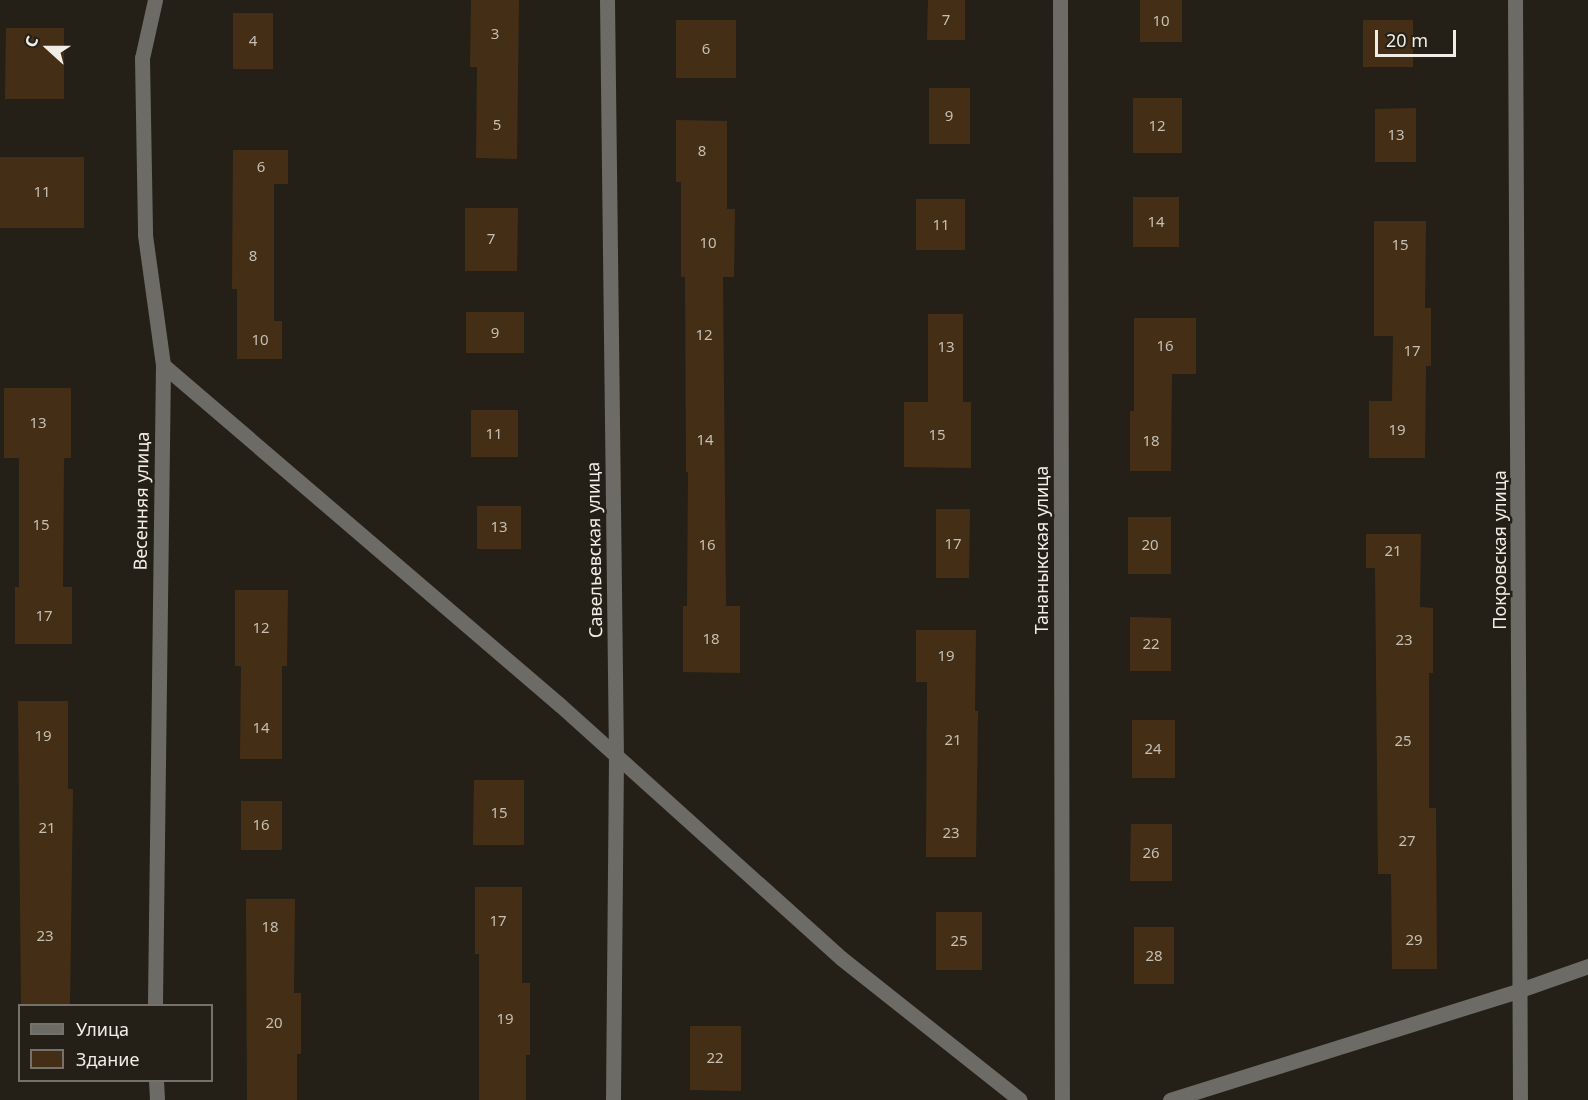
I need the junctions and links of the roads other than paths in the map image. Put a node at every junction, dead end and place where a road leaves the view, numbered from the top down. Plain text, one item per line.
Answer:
1 (155, 0) edge
2 (607, 0) edge
3 (1060, 0) edge
4 (1515, 0) edge
5 (163, 365) junction
6 (616, 756) junction
7 (1588, 966) edge
8 (1520, 990) junction
9 (155, 1004) edge
10 (156, 1082) edge
11 (157, 1100) edge
12 (613, 1100) edge
13 (1020, 1100) edge
14 (1062, 1100) edge
15 (1170, 1100) edge
16 (1520, 1100) edge

1 - 5 street, Весенняя улица
2 - 6 street, Савельевская улица
3 - 14 street, Тананыкская улица
4 - 8 street, Покровская улица
5 - 6 street
5 - 9 street, Весенняя улица
6 - 12 street, Савельевская улица
6 - 13 street
7 - 8 street
8 - 15 street
8 - 16 street, Покровская улица
10 - 11 street

